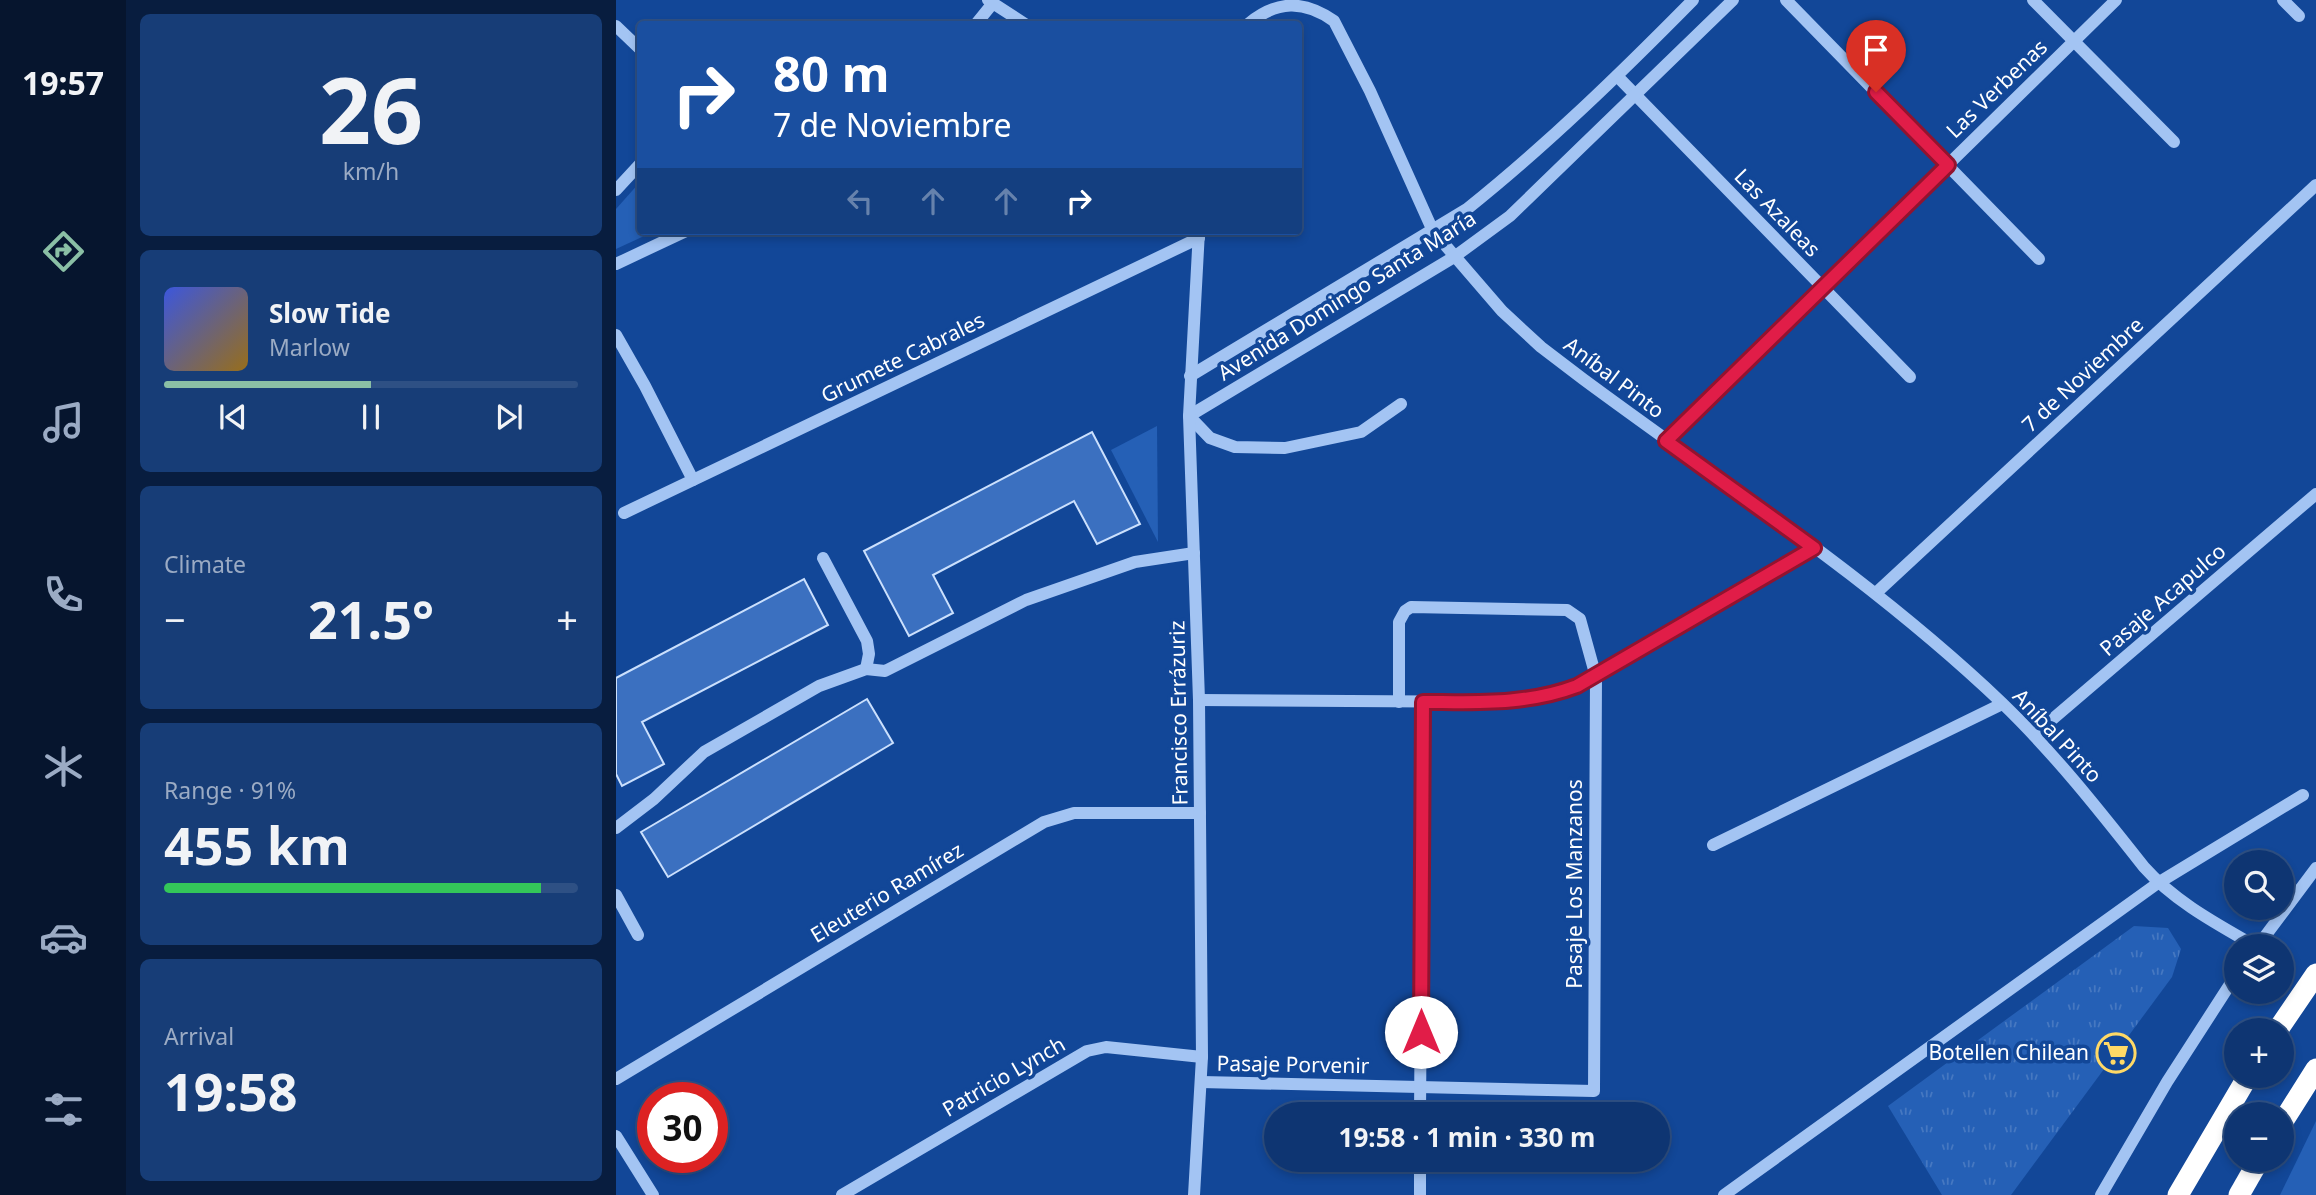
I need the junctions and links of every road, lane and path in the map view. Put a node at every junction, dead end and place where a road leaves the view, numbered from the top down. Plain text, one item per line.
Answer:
1 (1693, 0) edge
2 (1733, 0) edge
3 (1786, 0) edge
4 (2033, 0) edge
5 (2116, 0) edge
6 (2283, 0) edge
7 (990, 2) edge
8 (2299, 16) dead end
9 (978, 21) edge
10 (1020, 21) edge
11 (1252, 21) edge
12 (616, 26) edge
13 (2074, 41) junction
14 (637, 46) edge
15 (1617, 76) junction
16 (1635, 95) junction
17 (2174, 142) dead end
18 (1948, 165) junction
19 (637, 167) edge
20 (2316, 186) edge
21 (616, 190) edge
22 (1433, 231) junction
23 (678, 235) edge
24 (1199, 235) edge
25 (1454, 257) junction
26 (2039, 259) dead end
27 (616, 264) edge
28 (1822, 287) junction
29 (616, 335) edge
30 (1191, 376) junction
31 (1910, 377) dead end
32 (1401, 404) dead end
33 (1189, 416) junction
34 (1666, 441) junction
35 (694, 480) junction
36 (2316, 494) edge
37 (624, 513) dead end
38 (1814, 548) junction
39 (1194, 552) junction
40 (822, 558) dead end
41 (1876, 593) junction
42 (866, 669) junction
43 (1595, 677) junction
44 (1199, 700) junction
45 (1399, 702) junction
46 (1423, 702) junction
47 (2003, 704) junction
48 (2034, 736) junction
49 (2303, 795) dead end
50 (1200, 813) junction
51 (616, 828) edge
52 (1713, 845) dead end
53 (2316, 868) edge
54 (2158, 883) junction
55 (616, 895) edge
56 (2235, 934) edge
57 (2267, 934) edge
58 (638, 935) dead end
59 (2316, 974) edge
60 (2224, 994) edge
61 (2286, 1018) edge
62 (1202, 1057) junction
63 (2316, 1069) edge
64 (616, 1079) edge
65 (1201, 1082) junction
66 (1420, 1087) junction
67 (2241, 1088) edge
68 (1594, 1091) joint
69 (1420, 1102) edge
70 (2294, 1104) edge
71 (616, 1136) edge
72 (1420, 1172) edge
73 (2252, 1172) edge
74 (653, 1195) edge
75 (842, 1195) edge
76 (1194, 1195) edge
77 (1420, 1195) edge
78 (1724, 1195) edge
79 (2101, 1195) edge
80 (2178, 1195) edge
81 (2239, 1195) edge

1 - 15 street, Avenida Domingo Santa María
2 - 16 street, Avenida Domingo Santa María
3 - 18 street
4 - 13 street
5 - 13 street, Las Verbenas
6 - 8 street
7 - 9 street
7 - 10 street
11 - 22 street, Aníbal Pinto
12 - 14 street
13 - 17 street
13 - 18 street, Las Verbenas
15 - 16 street, Las Azaleas
15 - 22 street, Avenida Domingo Santa María
16 - 25 street, Avenida Domingo Santa María
16 - 28 street, Las Azaleas
18 - 26 street
18 - 28 street, Las Verbenas
19 - 21 street
20 - 41 street, 7 de Noviembre
22 - 25 street, Aníbal Pinto
22 - 30 street, Avenida Domingo Santa María
23 - 27 street
24 - 30 street, Francisco Errázuriz
24 - 35 street, Grumete Cabrales
25 - 33 street, Avenida Domingo Santa María
25 - 34 street, Aníbal Pinto
28 - 31 street, Las Azaleas
28 - 34 street, Las Verbenas
29 - 35 street
30 - 33 street, Francisco Errázuriz
32 - 33 street
33 - 39 street, Francisco Errázuriz
34 - 38 street, Aníbal Pinto
35 - 37 street, Grumete Cabrales
36 - 48 street, Pasaje Acapulco
38 - 41 street, Aníbal Pinto
38 - 43 street
39 - 42 street
39 - 44 street, Francisco Errázuriz
40 - 42 street
41 - 47 street, Aníbal Pinto
42 - 51 street
43 - 45 street
43 - 46 street
43 - 68 street, Pasaje Los Manzanos
44 - 45 street
44 - 50 street, Francisco Errázuriz
45 - 46 street
46 - 66 street
47 - 48 street, Aníbal Pinto
47 - 52 street
48 - 54 street, Aníbal Pinto
49 - 54 street
50 - 62 street, Francisco Errázuriz
50 - 64 street, Eleuterio Ramírez
53 - 57 street
54 - 56 street, Aníbal Pinto
54 - 78 street
55 - 58 street
59 - 61 highway
60 - 79 street
62 - 65 street, Francisco Errázuriz
62 - 75 street, Patricio Lynch
63 - 70 highway
65 - 66 street, Pasaje Porvenir
65 - 76 street, Francisco Errázuriz
66 - 68 street, Pasaje Porvenir
66 - 69 street
67 - 80 highway
71 - 74 street
72 - 77 street
73 - 81 highway

